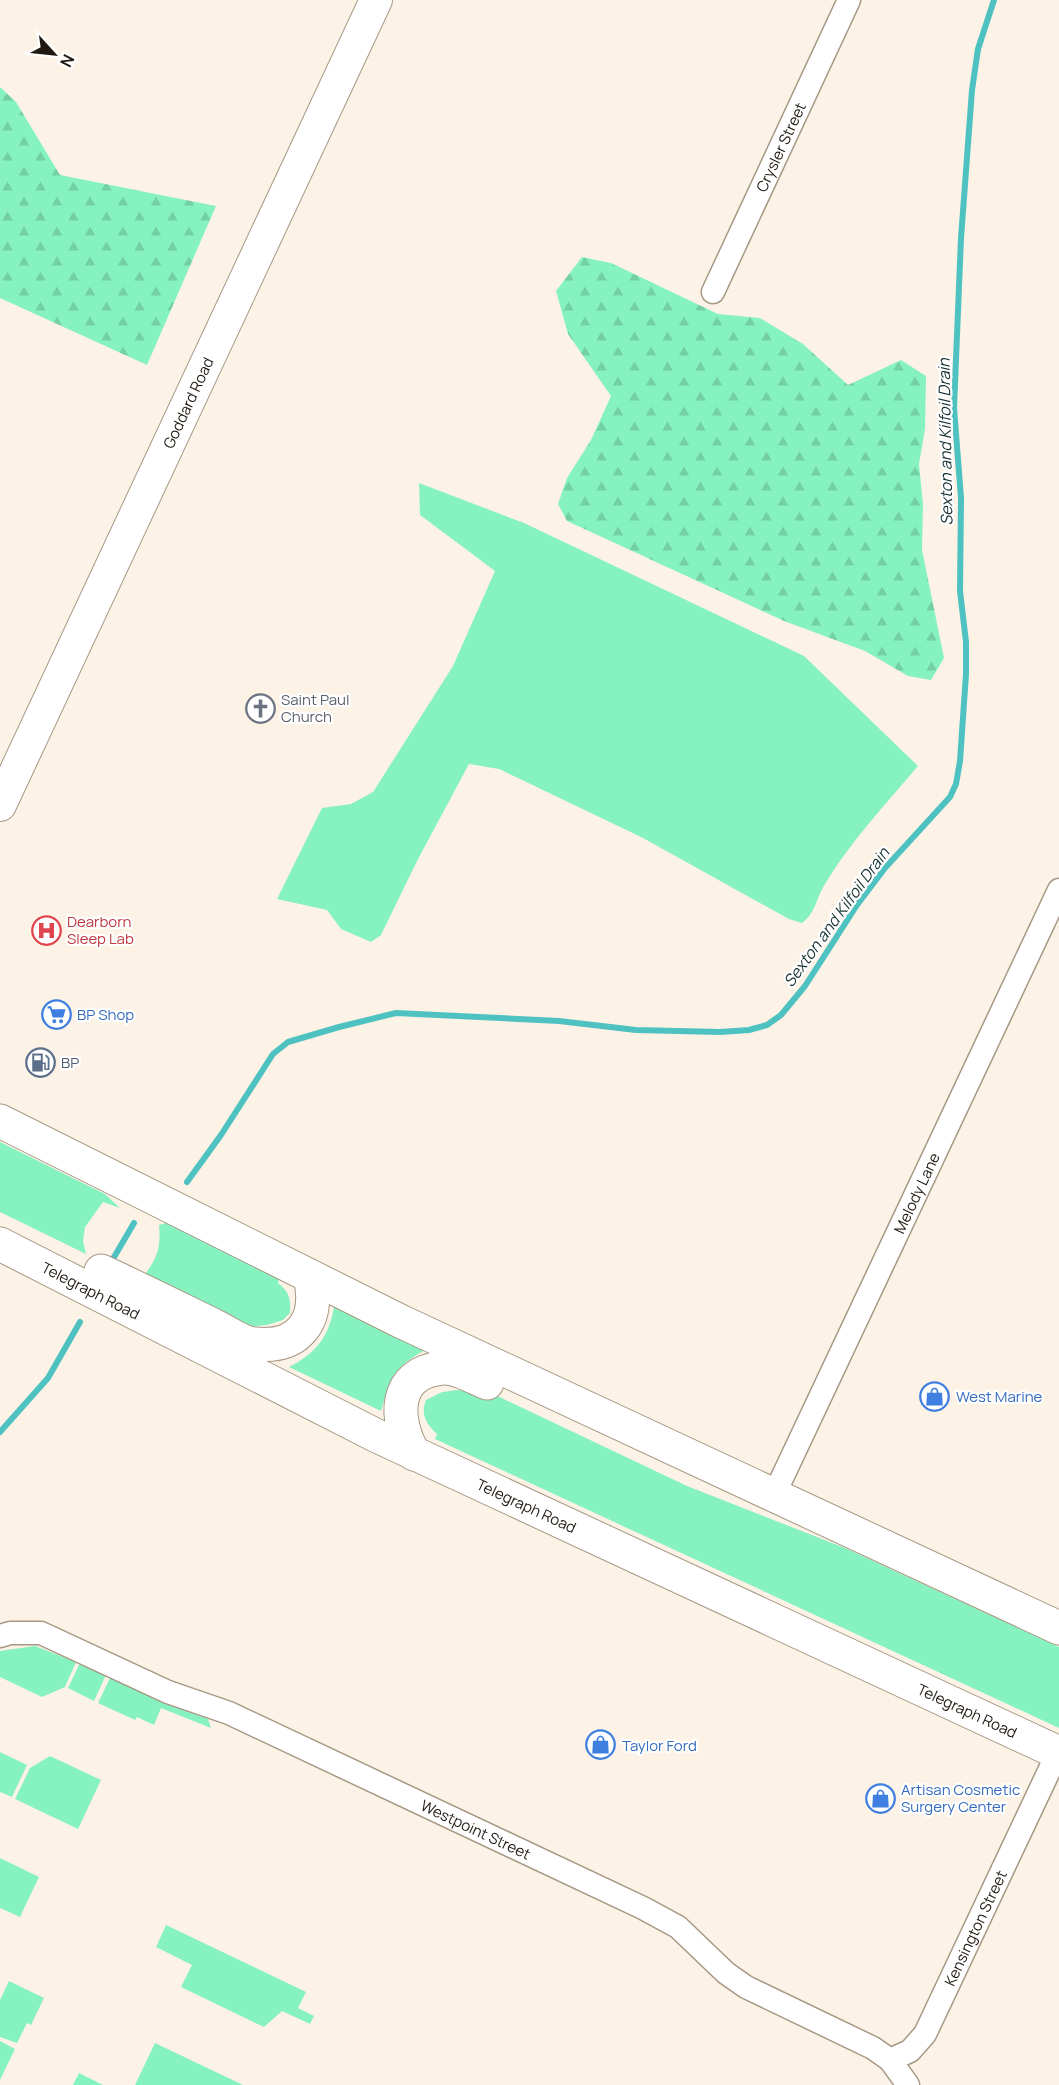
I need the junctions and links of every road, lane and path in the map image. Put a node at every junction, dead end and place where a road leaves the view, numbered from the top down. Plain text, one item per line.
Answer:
1 (376, 0) edge
2 (849, 0) edge
3 (712, 292) dead end
4 (0, 805) edge
5 (1059, 890) edge
6 (0, 1121) edge
7 (0, 1221) edge
8 (0, 1244) edge
9 (310, 1276) junction
10 (414, 1454) junction
11 (774, 1495) junction
12 (824, 1518) junction
13 (1059, 1628) edge
14 (0, 1635) edge
15 (1058, 1753) edge
16 (890, 2060) junction
17 (908, 2085) edge

1 - 4 main road, Goddard Road
2 - 3 street, Crysler Street
5 - 11 street, Melody Lane
6 - 9 main road
7 - 9 main road
8 - 10 main road, Telegraph Road
9 - 11 main road
10 - 12 main road
10 - 15 main road, Telegraph Road
11 - 12 main road
12 - 13 main road
14 - 16 street, Westpoint Street
15 - 16 street, Kensington Street
16 - 17 street

